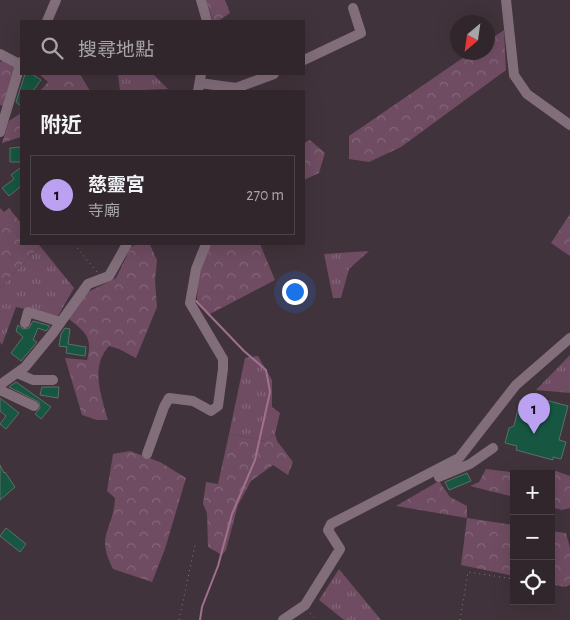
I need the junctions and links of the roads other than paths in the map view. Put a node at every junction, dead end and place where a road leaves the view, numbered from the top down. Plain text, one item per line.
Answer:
1 (56, 0) edge
2 (201, 0) edge
3 (506, 0) edge
4 (353, 8) dead end
5 (48, 20) edge
6 (207, 20) edge
7 (0, 54) edge
8 (305, 60) edge
9 (20, 63) edge
10 (272, 75) edge
11 (200, 83) edge
12 (235, 90) edge
13 (570, 125) edge
14 (0, 132) edge
15 (126, 245) edge
16 (206, 245) edge
17 (60, 322) junction
18 (25, 323) dead end
19 (570, 338) edge
20 (17, 373) junction
21 (53, 380) dead end
22 (0, 384) edge
23 (0, 390) edge
24 (34, 406) dead end
25 (493, 448) dead end
26 (147, 454) dead end
27 (439, 477) dead end
28 (283, 620) edge

1 - 5 street
2 - 6 street
3 - 13 street
4 - 8 street
7 - 9 street
9 - 14 street
10 - 12 street
11 - 12 street
15 - 17 street
16 - 26 street
17 - 18 street
17 - 20 street
19 - 28 street
20 - 21 street
20 - 22 street
23 - 24 street
25 - 27 street

